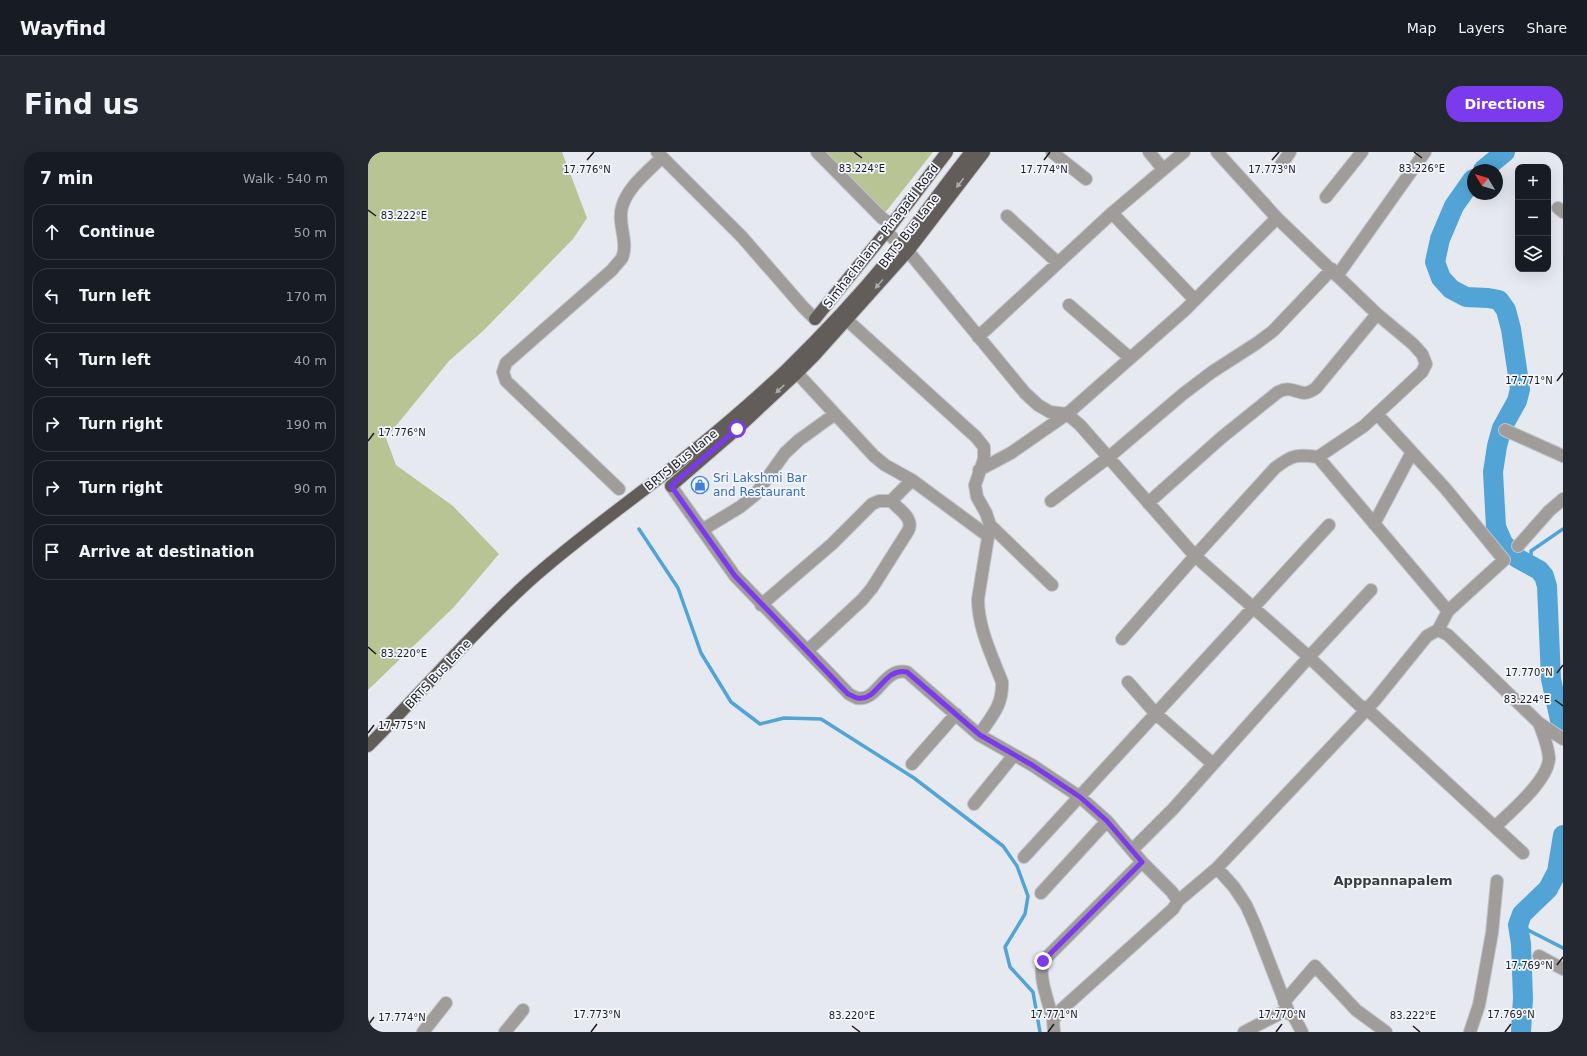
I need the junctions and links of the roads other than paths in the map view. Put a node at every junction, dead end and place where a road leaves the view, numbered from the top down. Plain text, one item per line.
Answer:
1 (817, 152) edge
2 (947, 152) edge
3 (971, 152) edge
4 (984, 152) edge
5 (1052, 152) edge
6 (1149, 152) edge
7 (1184, 152) edge
8 (1217, 152) edge
9 (1290, 152) edge
10 (1362, 152) edge
11 (1425, 152) edge
12 (660, 155) edge
13 (1281, 165) dead end
14 (1163, 169) junction
15 (1086, 179) dead end
16 (1326, 197) dead end
17 (1112, 213) junction
18 (1007, 216) dead end
19 (1277, 218) junction
20 (888, 228) junction
21 (904, 247) junction
22 (1058, 263) junction
23 (1334, 272) junction
24 (1195, 300) junction
25 (1069, 305) dead end
26 (1377, 314) junction
27 (815, 319) joint
28 (847, 320) junction
29 (978, 337) junction
30 (1130, 358) junction
31 (797, 373) junction
32 (835, 414) junction
33 (1066, 414) junction
34 (1377, 414) junction
35 (1505, 430) dead end
36 (1412, 452) junction
37 (1563, 456) edge
38 (1109, 457) junction
39 (1318, 457) junction
40 (979, 470) junction
41 (912, 480) junction
42 (671, 486) joint
43 (619, 489) dead end
44 (1563, 499) edge
45 (891, 501) junction
46 (1051, 501) dead end
47 (1148, 503) junction
48 (1374, 524) junction
49 (1329, 525) dead end
50 (702, 530) junction
51 (989, 530) junction
52 (1518, 546) dead end
53 (1195, 556) junction
54 (1052, 585) dead end
55 (1371, 590) dead end
56 (761, 605) junction
57 (1253, 607) junction
58 (1448, 611) junction
59 (1438, 630) junction
60 (1122, 639) dead end
61 (808, 650) junction
62 (1309, 657) junction
63 (1128, 682) dead end
64 (1367, 709) junction
65 (956, 714) junction
66 (1156, 714) junction
67 (1539, 723) junction
68 (980, 735) junction
69 (1563, 739) edge
70 (368, 746) edge
71 (1014, 755) junction
72 (912, 764) dead end
73 (1213, 764) junction
74 (1080, 797) junction
75 (974, 804) dead end
76 (1107, 821) junction
77 (1494, 827) junction
78 (1132, 850) junction
79 (1524, 853) dead end
80 (1024, 857) dead end
81 (1142, 862) junction
82 (1217, 868) junction
83 (1497, 881) dead end
84 (1041, 893) dead end
85 (1178, 901) junction
86 (1539, 956) dead end
87 (1563, 969) edge
88 (1284, 1002) junction
89 (446, 1003) dead end
90 (523, 1010) dead end
91 (1289, 1013) junction
92 (1054, 1026) edge
93 (423, 1032) edge
94 (505, 1032) edge
95 (1244, 1032) edge
96 (1302, 1032) edge
97 (1386, 1032) edge
98 (1470, 1032) edge

1 - 20 street
2 - 20 main road, Simhachalam - Pinagadi Road
3 - 21 main road, BRTS Bus Lane
4 -> 21 main road, Simhachalam - Pinagadi Road
5 - 15 street
6 - 14 street
7 - 14 street
8 - 19 street
9 - 13 street
10 - 16 street
11 - 23 street
12 - 27 street
12 - 43 street
14 - 17 street
17 - 22 street
17 - 24 street
18 - 22 street
19 - 23 street
19 - 24 street
20 - 21 street
20 - 27 main road, Simhachalam - Pinagadi Road
21 -> 28 main road, Simhachalam - Pinagadi Road
21 - 29 street
21 - 70 main road, BRTS Bus Lane
22 - 29 street
23 - 26 street
23 - 38 street
24 - 30 street
25 - 30 street
26 - 34 street
26 - 47 street
28 - 31 main road, Simhachalam - Pinagadi Road
28 - 40 street
29 - 33 street
30 - 33 street
31 - 32 street
31 -> 42 main road, Simhachalam - Pinagadi Road
32 - 41 street
32 - 50 street
33 - 38 street
33 - 40 street
34 - 36 street
34 - 39 street
35 - 37 street
36 - 48 street
36 - 58 street
38 - 46 street
38 - 47 street
39 - 48 street
39 - 53 street
40 - 51 street
41 - 45 street
41 - 51 street
42 - 50 street
44 - 52 street
45 - 56 street
45 - 61 street
47 - 53 street
48 - 58 street
49 - 57 street
50 - 56 street
51 - 54 street
51 - 68 street
53 - 57 street
53 - 60 street
55 - 62 street
56 - 61 street
57 - 62 street
57 - 66 street
58 - 59 street
59 - 64 street
59 - 67 street
61 - 65 street
62 - 64 street
62 - 73 street
63 - 66 street
64 - 77 street
64 - 82 street
65 - 68 street
65 - 72 street
66 - 73 street
66 - 74 street
67 - 69 street
67 - 77 street
68 - 71 street
71 - 74 street
71 - 75 street
73 - 78 street
74 - 76 street
74 - 80 street
76 - 78 street
76 - 84 street
77 - 79 street
78 - 81 street
81 - 85 street
81 - 92 street
82 - 85 street
82 - 88 street
83 - 98 street
85 - 92 street
86 - 87 street
88 - 91 street
88 - 97 street
89 - 93 street
90 - 94 street
91 - 95 street
91 - 96 street

